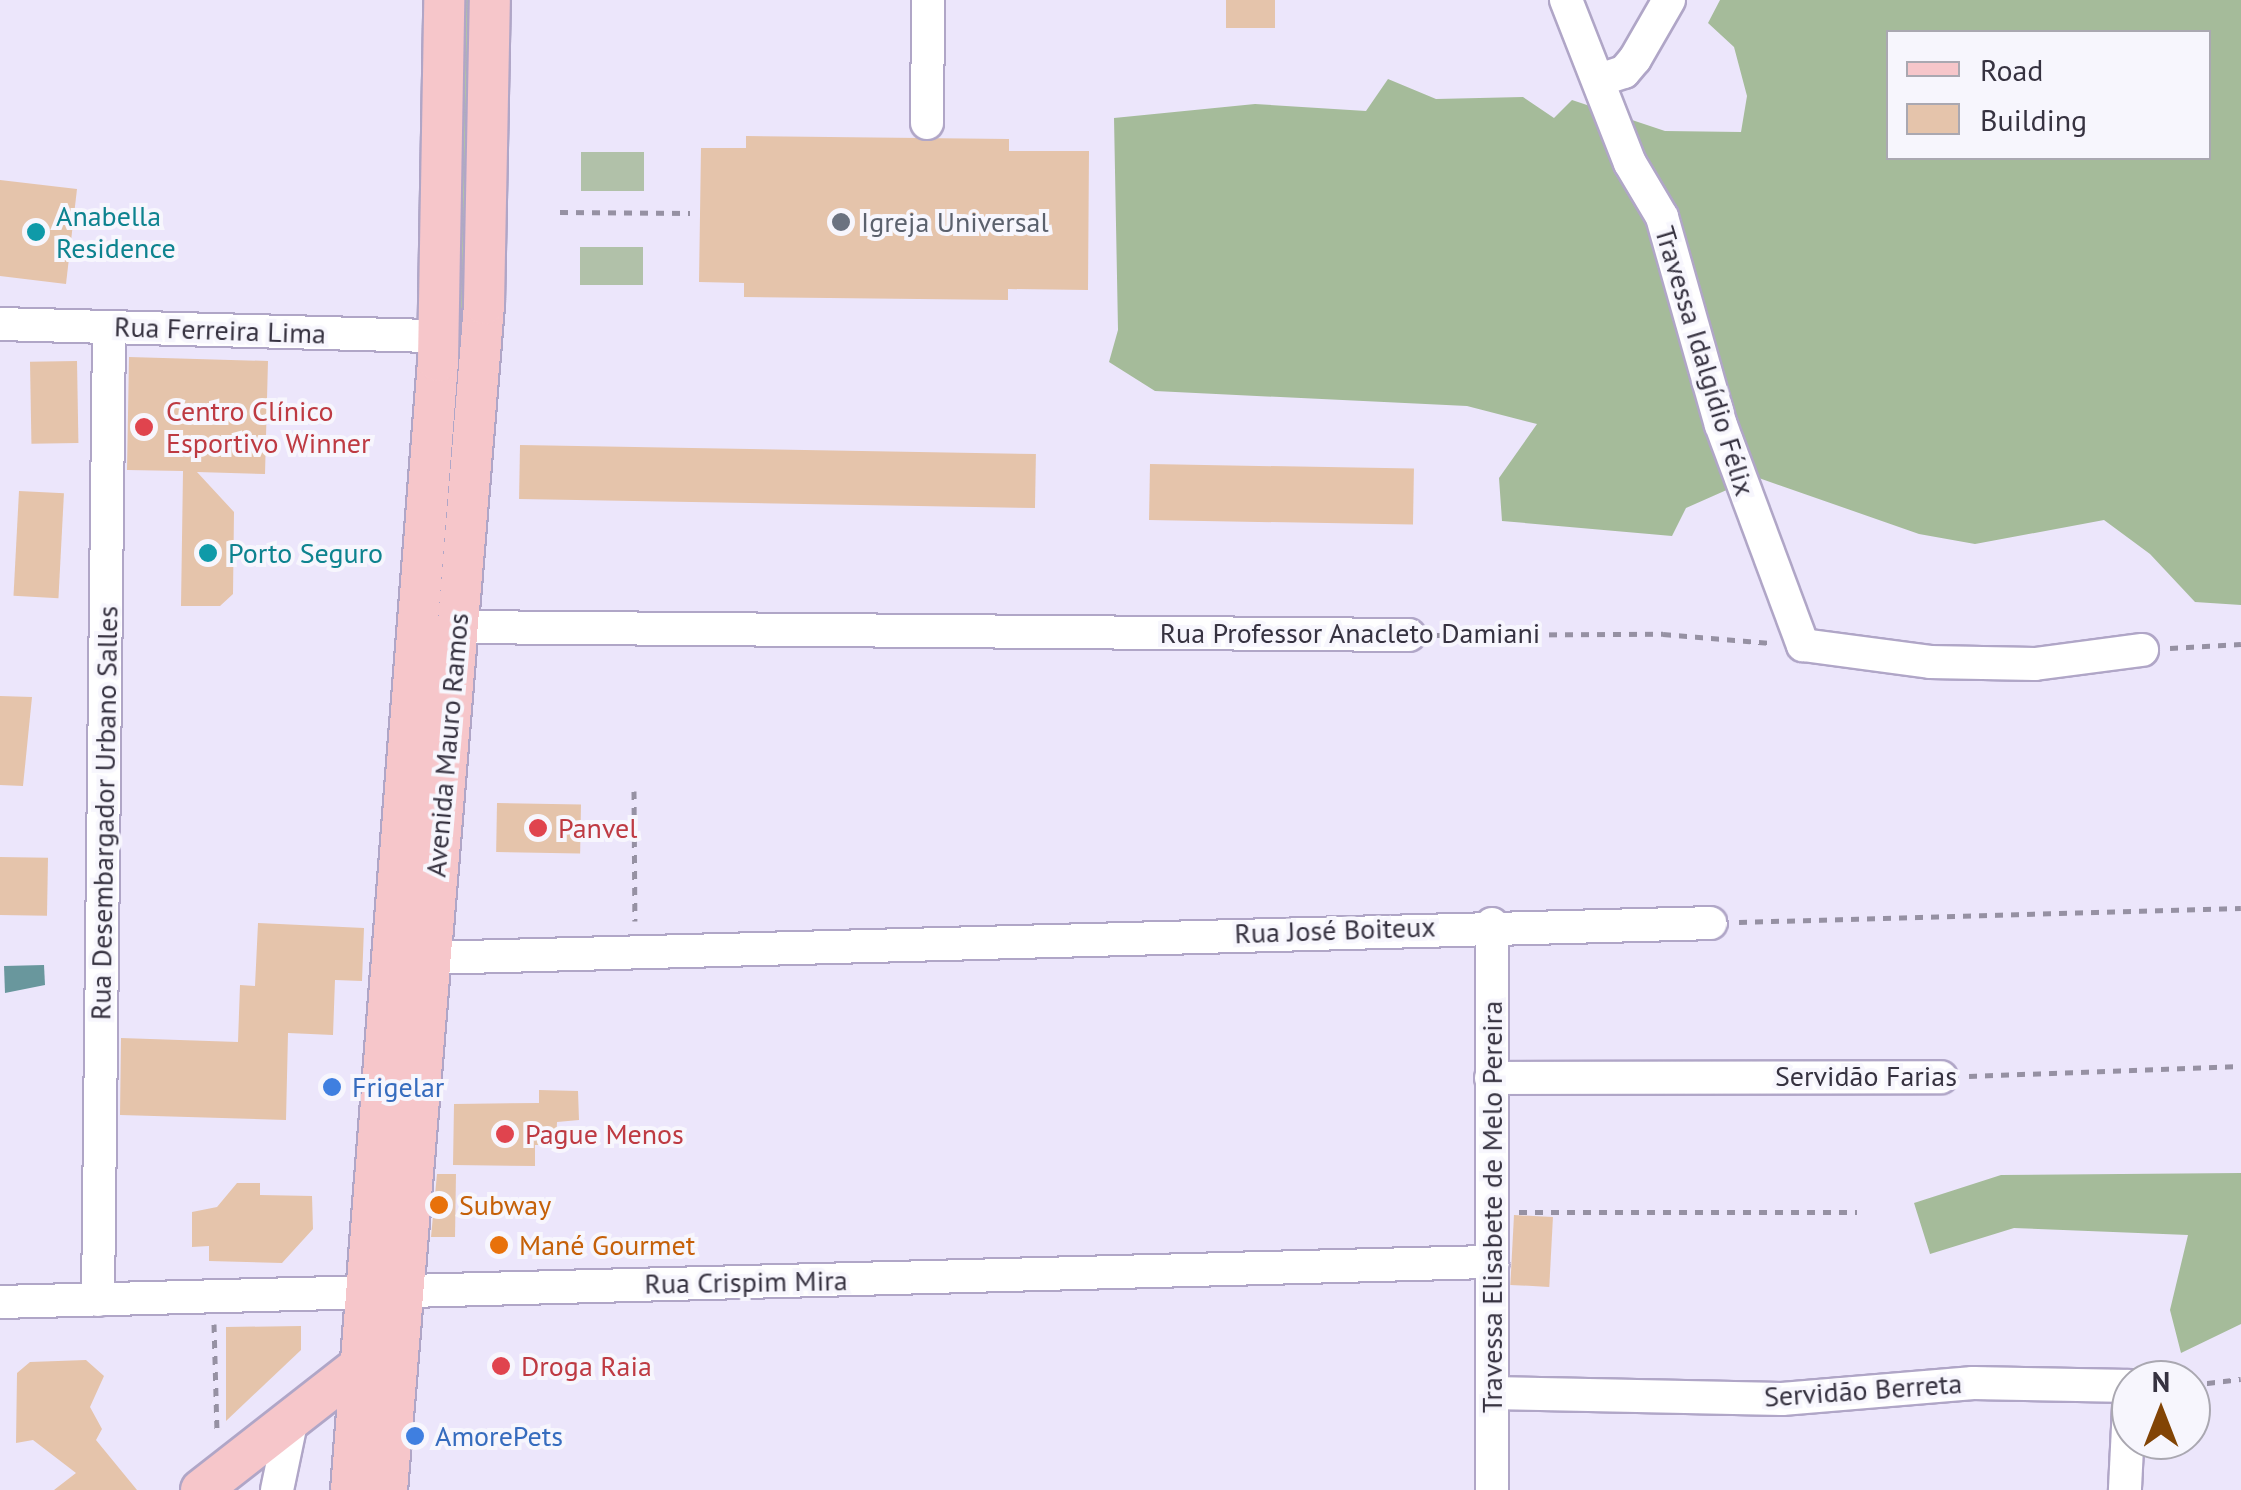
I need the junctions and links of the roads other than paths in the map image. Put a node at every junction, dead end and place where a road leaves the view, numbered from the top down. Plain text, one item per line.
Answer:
1 (444, 0) edge
2 (490, 0) edge
3 (928, 0) edge
4 (1566, 0) edge
5 (1669, 0) edge
6 (1599, 80) junction
7 (928, 123) dead end
8 (0, 324) edge
9 (109, 327) junction
10 (439, 336) junction
11 (481, 337) junction
12 (457, 627) junction
13 (1410, 635) road end
14 (2142, 650) road end
15 (1710, 923) road end
16 (1492, 924) junction
17 (429, 958) junction
18 (1941, 1076) road end
19 (1491, 1078) junction
20 (1492, 1262) junction
21 (384, 1291) junction
22 (98, 1300) junction
23 (0, 1302) edge
24 (360, 1366) junction
25 (395, 1389) junction
26 (1492, 1394) junction
27 (292, 1418) junction
28 (212, 1482) edge
29 (277, 1490) edge
30 (351, 1490) edge
31 (387, 1490) edge
32 (1492, 1490) edge
33 (2126, 1490) edge

1 - 10 main road, Avenida Mauro Ramos
2 - 11 main road, Avenida Mauro Ramos
3 - 7 street
4 - 6 street, Travessa Idalgídio Félix
5 - 6 street
6 - 14 street, Travessa Idalgídio Félix
8 - 9 street, Rua Ferreira Lima
9 - 10 street, Rua Ferreira Lima
9 - 22 street, Rua Desembargador Urbano Salles
10 - 11 main road
10 - 21 main road, Avenida Mauro Ramos
11 - 12 main road, Avenida Mauro Ramos
12 - 13 street, Rua Professor Anacleto Damiani
12 - 17 main road, Avenida Mauro Ramos
15 - 16 street, Rua José Boiteux
16 - 17 street, Rua José Boiteux
16 - 19 street, Travessa Elisabete de Melo Pereira
17 - 21 main road, Avenida Mauro Ramos
18 - 19 street, Servidão Farias
19 - 20 street, Travessa Elisabete de Melo Pereira
20 - 21 street, Rua Crispim Mira
20 - 26 street, Travessa Elisabete de Melo Pereira
21 - 22 street, Rua Crispim Mira
21 - 24 main road, Avenida Mauro Ramos
21 - 25 main road, Avenida Mauro Ramos
22 - 23 street, Rua Crispim Mira
24 - 25 main road
24 - 27 main road
24 - 30 main road, Avenida Mauro Ramos
25 - 31 main road, Avenida Mauro Ramos
26 - 32 street, Travessa Elisabete de Melo Pereira
26 - 33 street, Servidão Berreta
27 - 28 main road
27 - 29 street

